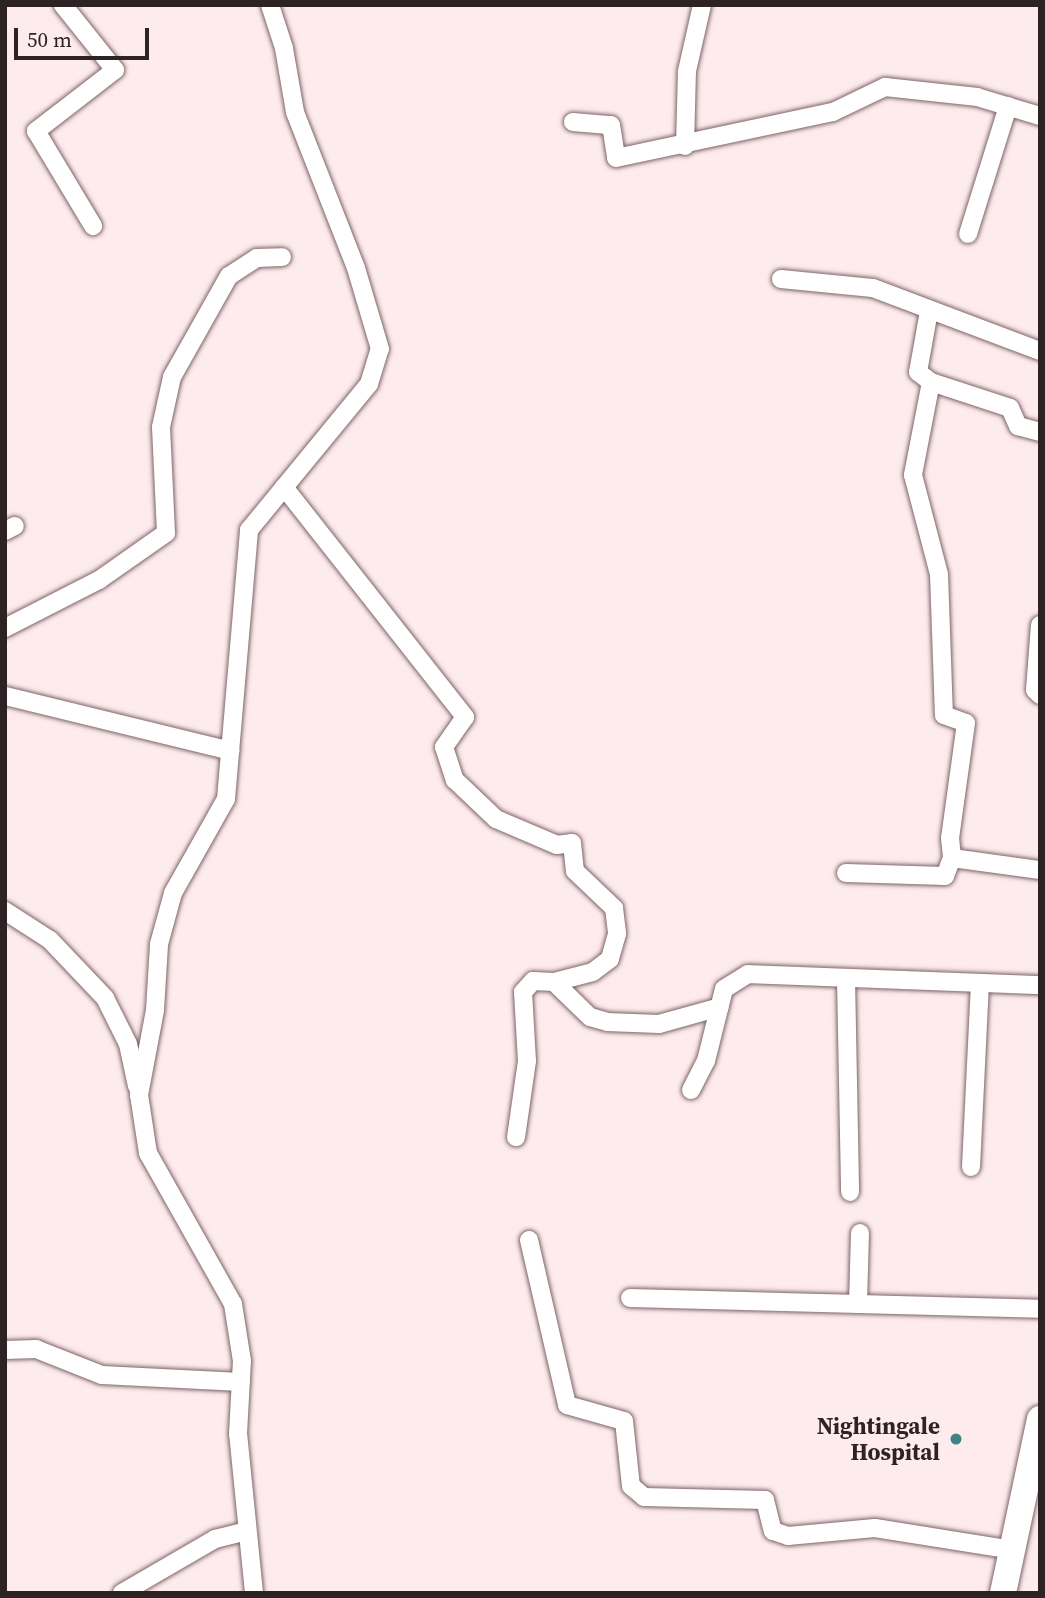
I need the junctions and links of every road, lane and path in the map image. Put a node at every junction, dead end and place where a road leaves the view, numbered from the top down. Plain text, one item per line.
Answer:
1 (63, 5) edge
2 (270, 5) edge
3 (702, 5) edge
4 (1008, 106) junction
5 (1040, 116) edge
6 (573, 122) dead end
7 (685, 146) junction
8 (93, 226) dead end
9 (968, 234) dead end
10 (282, 257) dead end
11 (781, 279) dead end
12 (929, 311) junction
13 (1040, 351) edge
14 (931, 382) junction
15 (1040, 432) edge
16 (284, 487) junction
17 (1040, 625) edge
18 (5, 628) edge
19 (1040, 695) edge
20 (5, 696) edge
21 (230, 751) junction
22 (952, 858) junction
23 (1040, 870) edge
24 (846, 873) dead end
25 (5, 911) edge
26 (846, 978) junction
27 (554, 982) junction
28 (980, 983) junction
29 (1040, 985) edge
30 (720, 1007) junction
31 (691, 1090) dead end
32 (139, 1095) junction
33 (516, 1137) dead end
34 (971, 1167) dead end
35 (850, 1192) dead end
36 (860, 1233) dead end
37 (529, 1240) dead end
38 (630, 1297) dead end
39 (858, 1304) junction
40 (1040, 1309) edge
41 (5, 1350) edge
42 (241, 1382) junction
43 (1040, 1419) edge
44 (247, 1531) junction
45 (1012, 1550) junction
46 (122, 1593) edge
47 (254, 1593) edge
48 (1003, 1593) edge

1 - 8 street
2 - 16 street
3 - 7 street
4 - 5 street
4 - 7 street
4 - 9 street
6 - 7 street
10 - 18 street
11 - 12 street
12 - 13 street
12 - 14 street
14 - 15 street
14 - 22 street
16 - 21 street
16 - 27 street
17 - 19 street
20 - 21 street
21 - 32 street
22 - 23 street
22 - 24 street
25 - 32 street
26 - 28 street
26 - 30 street
26 - 35 street
27 - 30 street
27 - 33 street
28 - 29 street
28 - 34 street
30 - 31 street
32 - 42 street
36 - 39 street
37 - 45 street
38 - 39 street
39 - 40 street
41 - 42 street
42 - 44 street
43 - 45 street
44 - 46 street
44 - 47 street
45 - 48 street

